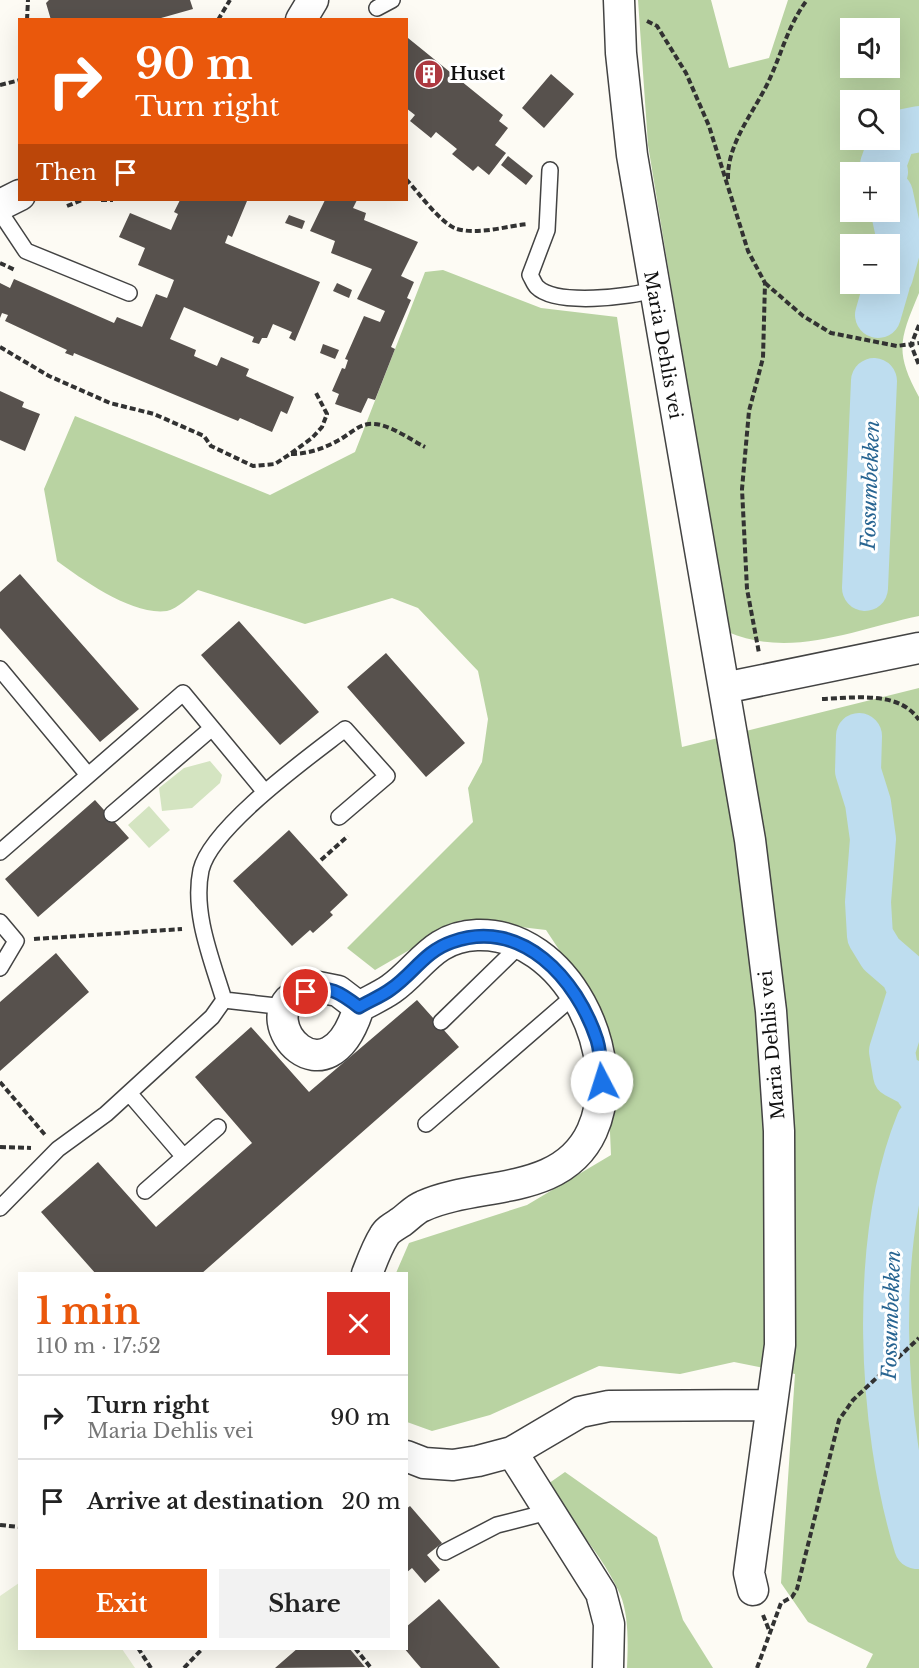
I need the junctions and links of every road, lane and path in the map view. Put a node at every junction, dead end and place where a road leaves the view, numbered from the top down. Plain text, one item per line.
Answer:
1 (28, 0) edge
2 (230, 0) edge
3 (313, 0) edge
4 (392, 0) edge
5 (807, 0) edge
6 (377, 8) dead end
7 (619, 10) edge
8 (27, 18) edge
9 (219, 18) edge
10 (302, 18) edge
11 (18, 80) edge
12 (0, 85) edge
13 (550, 170) dead end
14 (408, 181) edge
15 (728, 183) junction
16 (18, 196) edge
17 (80, 201) edge
18 (0, 205) edge
19 (67, 207) dead end
20 (0, 212) edge
21 (548, 222) junction
22 (765, 283) junction
23 (653, 290) junction
24 (129, 293) dead end
25 (919, 325) edge
26 (919, 343) edge
27 (911, 345) junction
28 (0, 347) edge
29 (919, 365) edge
30 (315, 391) dead end
31 (425, 447) dead end
32 (290, 454) junction
33 (919, 648) edge
34 (0, 669) edge
35 (766, 679) junction
36 (724, 688) junction
37 (820, 699) dead end
38 (919, 720) edge
39 (212, 728) junction
40 (88, 775) junction
41 (266, 792) junction
42 (112, 814) dead end
43 (339, 817) dead end
44 (0, 852) edge
45 (0, 922) edge
46 (203, 928) junction
47 (15, 941) junction
48 (520, 945) junction
49 (0, 968) edge
50 (574, 995) junction
51 (224, 1000) junction
52 (285, 1007) junction
53 (359, 1007) junction
54 (441, 1022) dead end
55 (0, 1082) edge
56 (129, 1093) junction
57 (426, 1124) dead end
58 (218, 1127) dead end
59 (49, 1140) dead end
60 (184, 1157) junction
61 (145, 1191) dead end
62 (0, 1209) edge
63 (368, 1272) edge
64 (919, 1338) edge
65 (771, 1405) junction
66 (512, 1452) junction
67 (408, 1457) edge
68 (548, 1512) junction
69 (0, 1525) edge
70 (18, 1527) edge
71 (445, 1552) dead end
72 (753, 1590) dead end
73 (139, 1650) edge
74 (201, 1650) edge
75 (357, 1650) edge
76 (151, 1668) edge
77 (184, 1668) edge
78 (371, 1668) edge
79 (608, 1668) edge
80 (757, 1668) edge

1 - 8 path
2 - 9 path
3 - 10 street
4 - 6 lane
5 - 15 path
7 - 15 path
7 - 23 street, Maria Dehlis vei
11 - 12 path
13 - 21 lane
14 - 21 path
15 - 22 path
16 - 18 street
17 - 19 path
20 - 24 lane
21 - 23 lane
22 - 27 path
22 - 35 path
23 - 36 street, Maria Dehlis vei
25 - 27 path
26 - 27 path
27 - 29 path
28 - 32 path
30 - 32 path
31 - 32 path
33 - 35 street
34 - 40 lane
35 - 36 street
36 - 65 street, Maria Dehlis vei
37 - 38 path
39 - 40 lane
39 - 41 lane
39 - 42 lane
40 - 44 lane
41 - 43 lane
41 - 46 lane
45 - 47 lane
46 - 47 path
46 - 51 lane
47 - 49 lane
48 - 50 street
48 - 53 street
48 - 54 lane
50 - 57 lane
50 - 63 street
51 - 52 lane
51 - 56 lane
52 - 53 street
52 - 53 street
55 - 59 path
56 - 60 lane
56 - 62 lane
58 - 60 lane
60 - 61 lane
64 - 80 path
65 - 66 street
65 - 72 street, Maria Dehlis vei
66 - 67 street
66 - 68 street
68 - 71 lane
68 - 79 street
69 - 70 path
73 - 76 path
74 - 77 path
75 - 78 path

